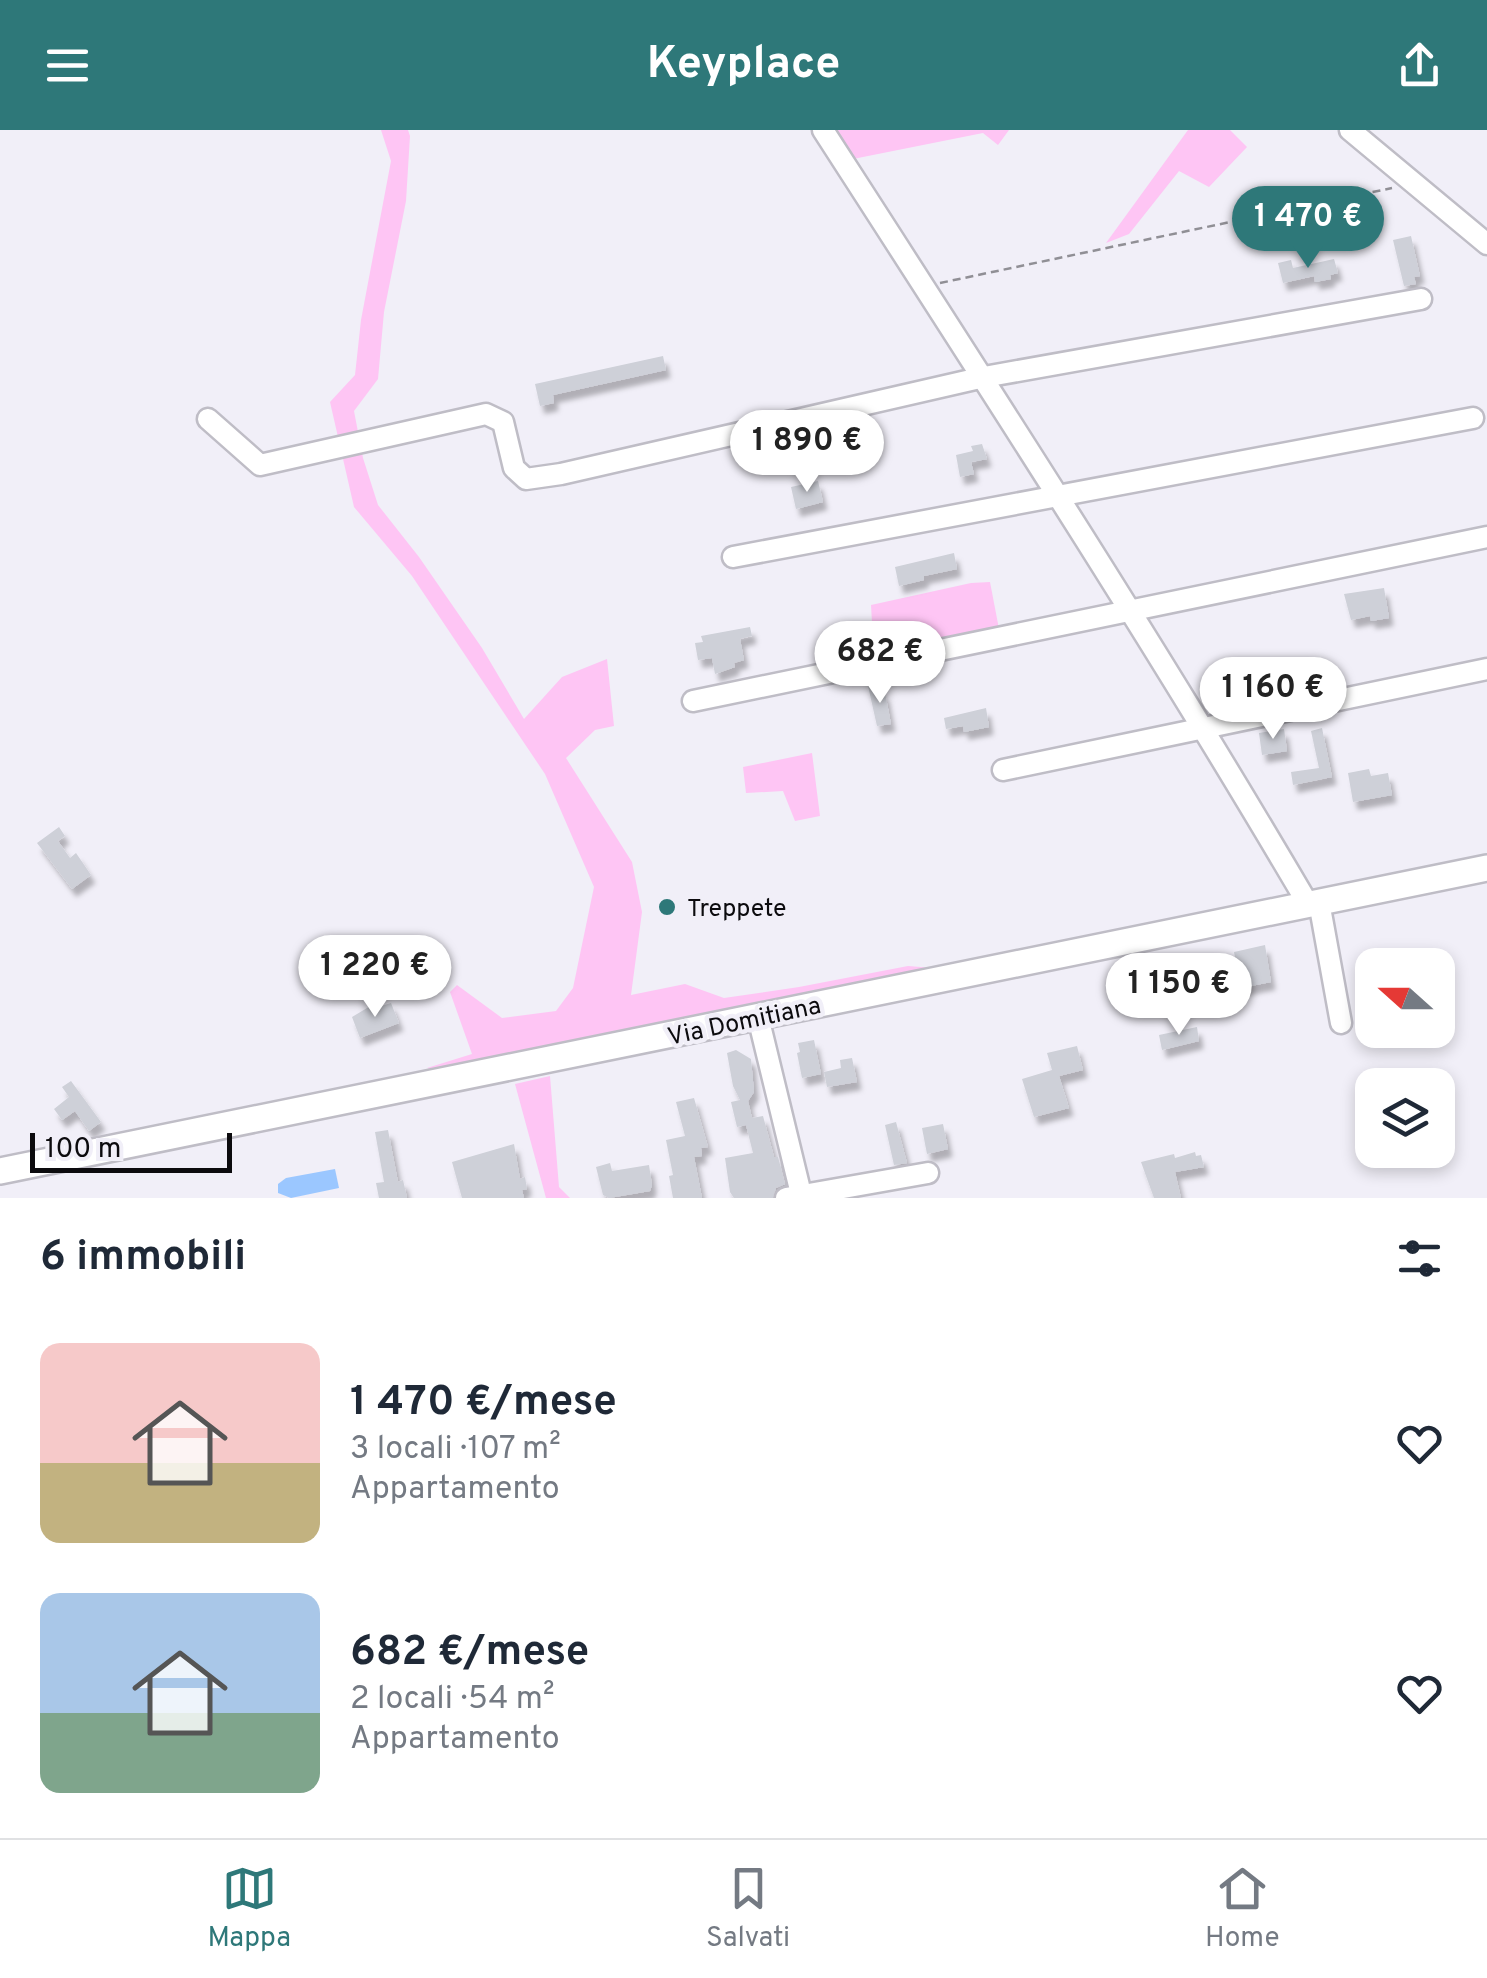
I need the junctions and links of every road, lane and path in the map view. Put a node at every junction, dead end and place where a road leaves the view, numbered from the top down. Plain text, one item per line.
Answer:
1 (823, 130) edge
2 (1350, 130) edge
3 (1413, 184) junction
4 (1487, 244) edge
5 (924, 286) junction
6 (1421, 298) dead end
7 (984, 378) junction
8 (208, 418) dead end
9 (1473, 418) dead end
10 (1057, 494) junction
11 (1487, 537) edge
12 (733, 557) dead end
13 (1130, 608) junction
14 (1487, 669) edge
15 (692, 700) dead end
16 (1205, 729) junction
17 (1002, 770) dead end
18 (1487, 868) edge
19 (1314, 903) junction
20 (758, 1017) junction
21 (1341, 1023) dead end
22 (0, 1172) edge
23 (928, 1173) dead end
24 (797, 1197) edge

1 - 5 street
2 - 3 street
3 - 4 street
3 - 5 path
5 - 7 street
6 - 7 street
7 - 8 street
7 - 10 street
9 - 10 street
10 - 12 street
10 - 13 street
11 - 13 street
13 - 15 street
13 - 16 street
14 - 16 street
16 - 17 street
16 - 19 street
18 - 19 main road, Via Domitiana
19 - 20 main road, Via Domitiana
19 - 21 street
20 - 22 main road, Via Domitiana
20 - 24 street
23 - 24 street

